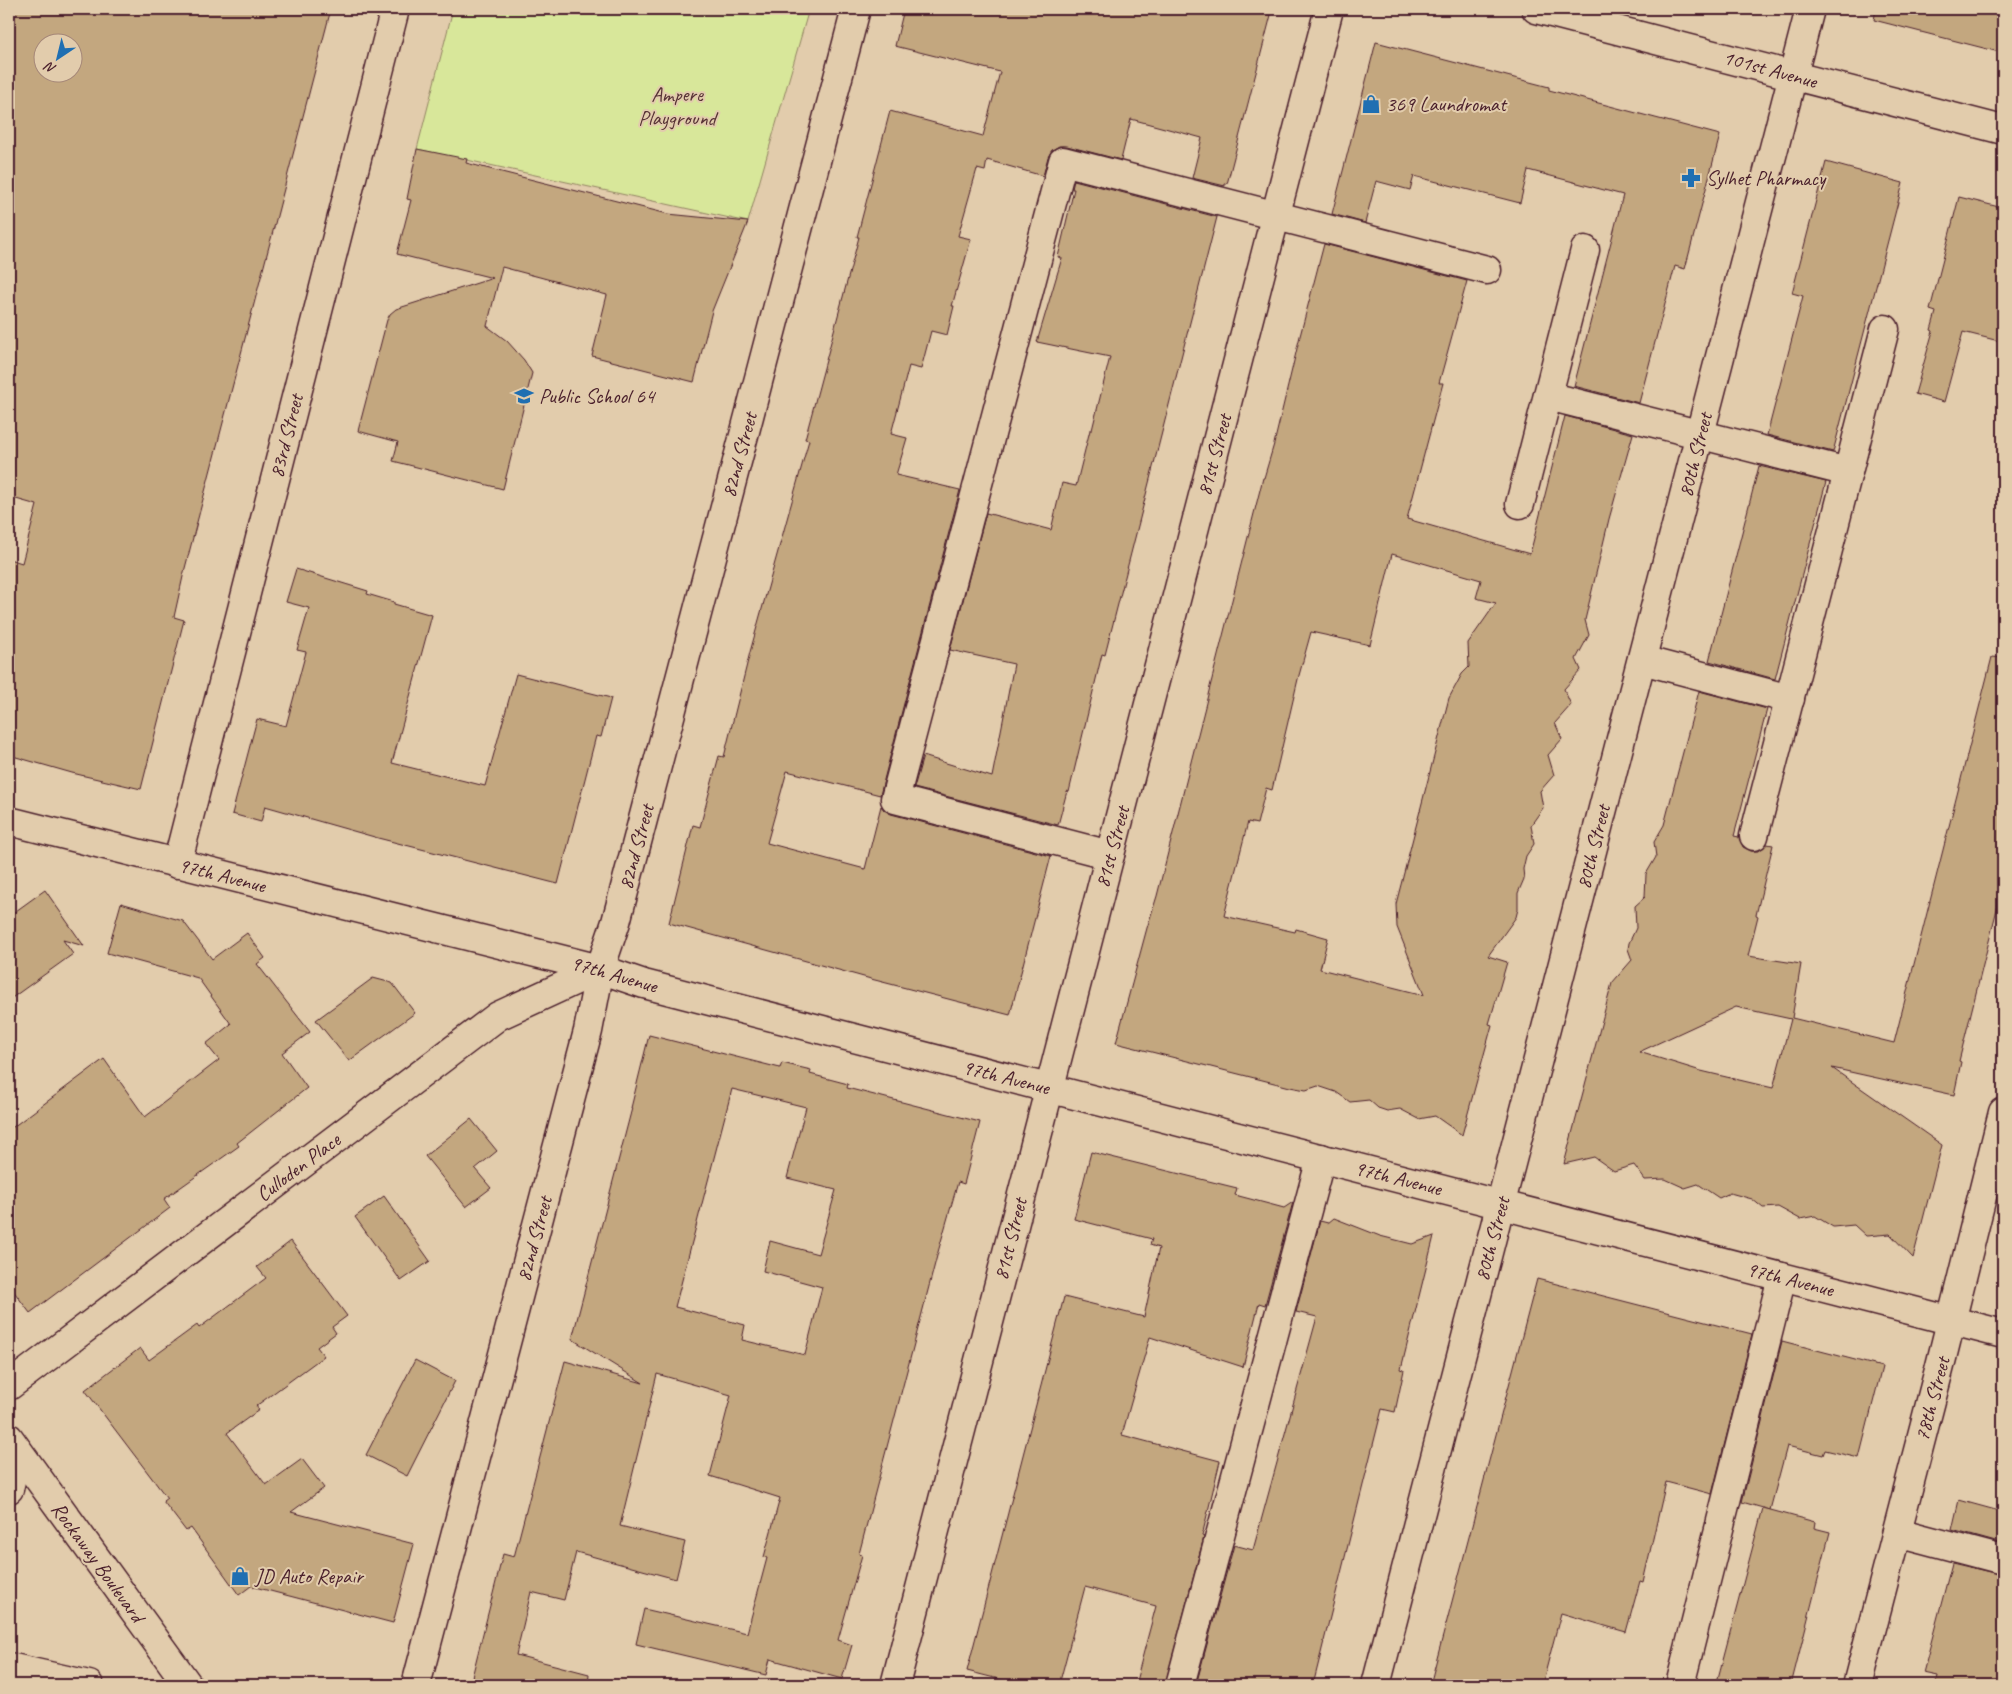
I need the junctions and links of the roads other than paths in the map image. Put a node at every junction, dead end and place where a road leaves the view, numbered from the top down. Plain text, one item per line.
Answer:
1 (395, 9) edge
2 (856, 9) edge
3 (1329, 9) edge
4 (1536, 9) edge
5 (1810, 9) edge
6 (1793, 75) junction
7 (2003, 130) edge
8 (1276, 216) junction
9 (1585, 250) dead end
10 (1487, 270) dead end
11 (1885, 329) dead end
12 (1548, 396) junction
13 (1700, 433) junction
14 (1848, 472) junction
15 (1520, 504) dead end
16 (1642, 660) junction
17 (1790, 699) junction
18 (9, 821) edge
19 (1754, 836) dead end
20 (1110, 855) junction
21 (177, 864) junction
22 (600, 969) junction
23 (1050, 1088) junction
24 (2003, 1112) edge
25 (1320, 1158) junction
26 (1500, 1204) junction
27 (1782, 1277) junction
28 (1952, 1320) junction
29 (2003, 1334) edge
30 (9, 1386) edge
31 (13, 1445) edge
32 (9, 1489) edge
33 (1897, 1532) junction
34 (2003, 1560) edge
35 (9, 1667) edge
36 (89, 1685) edge
37 (188, 1685) edge
38 (416, 1685) edge
39 (895, 1685) edge
40 (1180, 1685) edge
41 (1376, 1685) edge
42 (1680, 1685) edge
43 (1857, 1685) edge

1 - 21 street, 83rd Street
2 - 22 street, 82nd Street
3 - 8 street, 81st Street
4 - 6 street, 101st Avenue
5 - 6 street, 80th Street
6 - 7 street, 101st Avenue
6 - 13 street, 80th Street
8 - 10 street
8 - 20 street, 81st Street
8 - 20 street
9 - 12 street
11 - 14 street
12 - 13 street
12 - 15 street
13 - 14 street
13 - 16 street, 80th Street
14 - 17 street
16 - 17 street
16 - 26 street, 80th Street
17 - 19 street
18 - 21 street, 97th Avenue
20 - 23 street, 81st Street
21 - 22 street, 97th Avenue
22 - 23 street, 97th Avenue
22 - 30 street, Culloden Place
22 - 38 street, 82nd Street
23 - 25 street, 97th Avenue
23 - 39 street, 81st Street
24 - 28 street, 78th Street
25 - 26 street, 97th Avenue
25 - 40 street
26 - 27 street, 97th Avenue
26 - 41 street, 80th Street
27 - 28 street, 97th Avenue
27 - 42 street
28 - 29 street, 97th Avenue
28 - 33 street, 78th Street
31 - 32 street
31 - 37 street, Rockaway Boulevard
33 - 34 street
33 - 43 street, 78th Street
35 - 36 street

